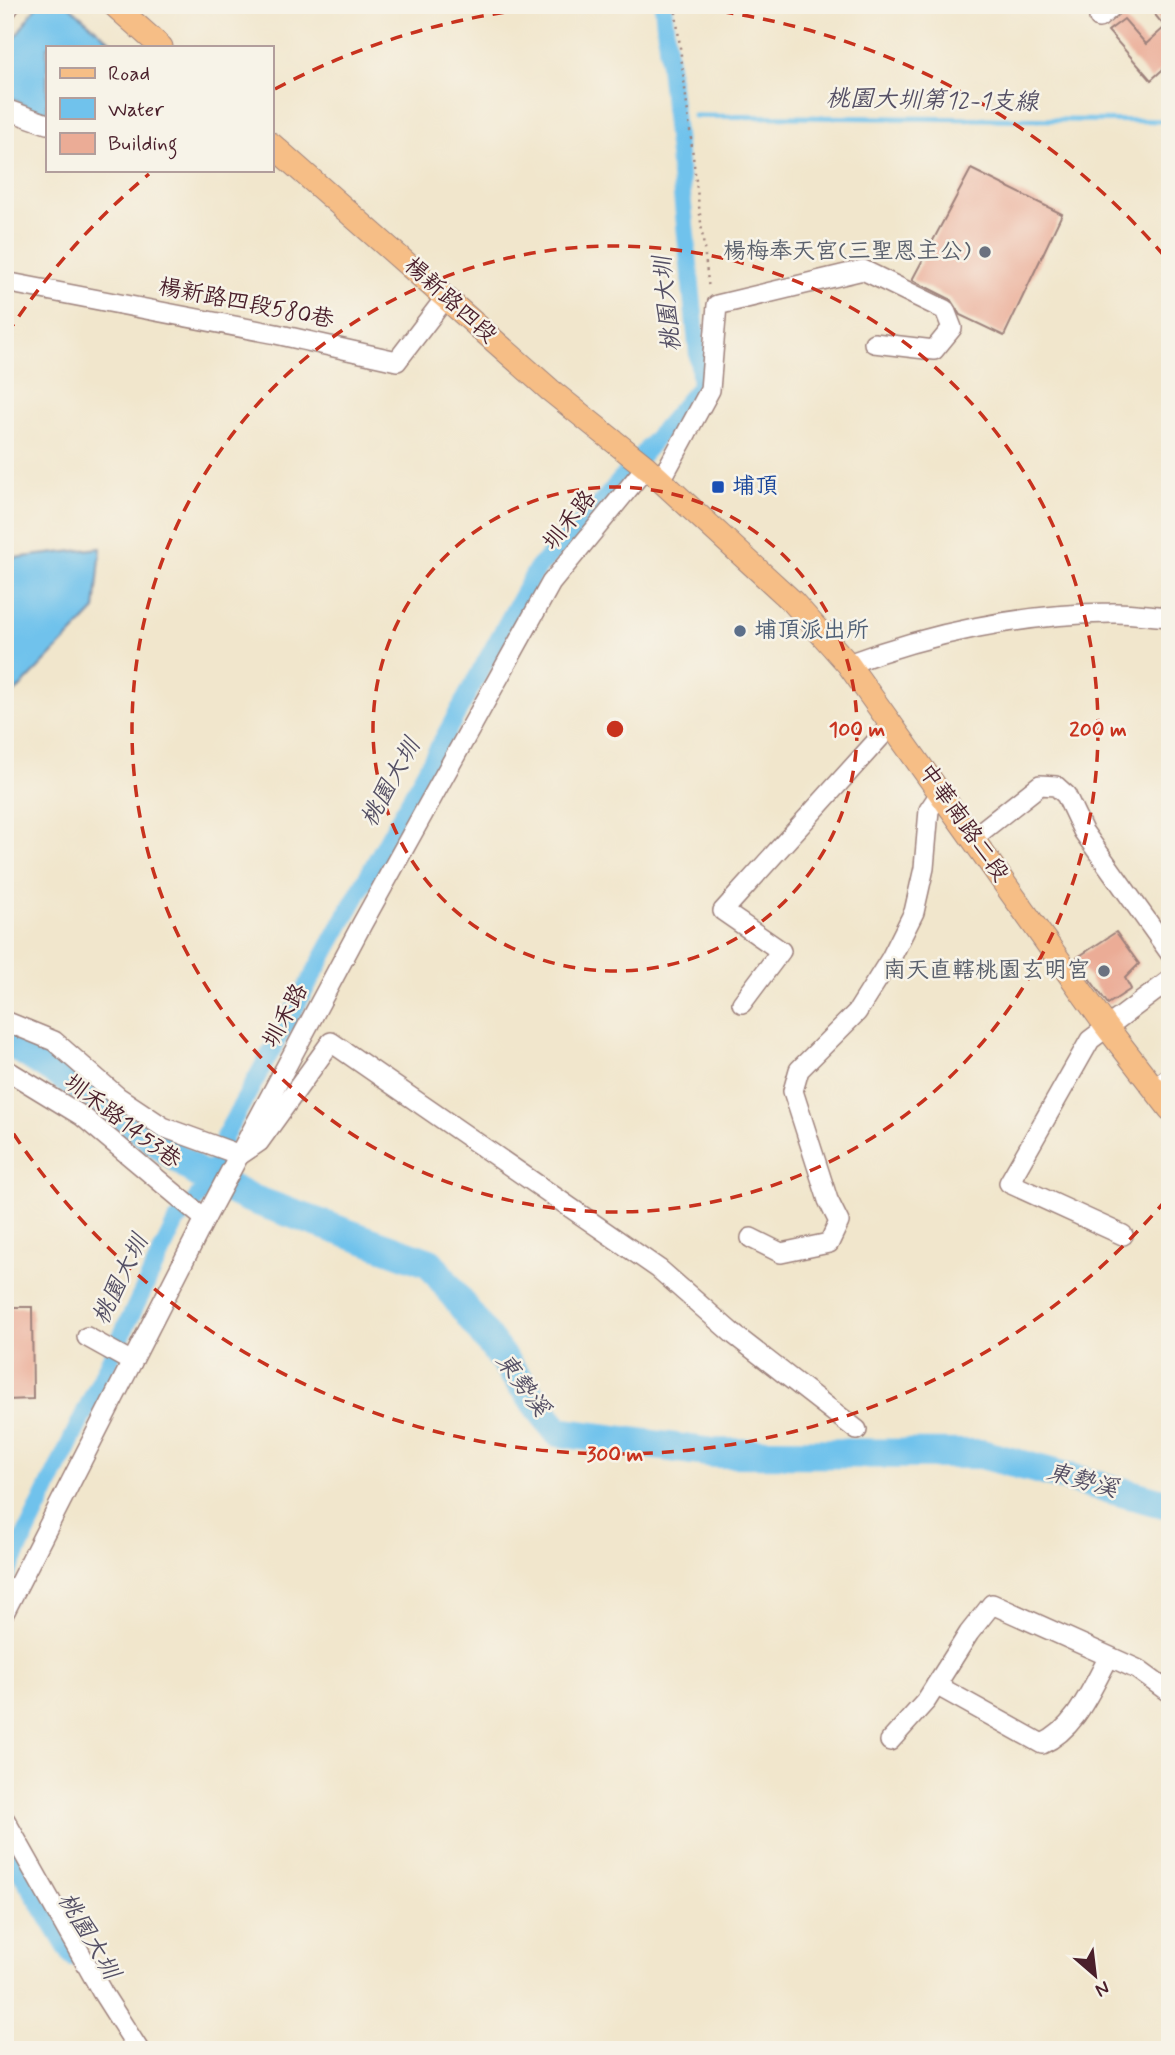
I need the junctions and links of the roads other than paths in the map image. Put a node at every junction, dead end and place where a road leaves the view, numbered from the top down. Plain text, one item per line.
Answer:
1 (10, 5) edge
2 (114, 5) edge
3 (5, 12) edge
4 (161, 46) edge
5 (5, 109) edge
6 (46, 124) edge
7 (273, 146) edge
8 (5, 282) edge
9 (446, 297) junction
10 (874, 343) dead end
11 (646, 468) junction
12 (1170, 617) edge
13 (848, 664) junction
14 (892, 724) junction
15 (941, 792) junction
16 (973, 838) junction
17 (1170, 953) edge
18 (1170, 980) edge
19 (742, 1003) dead end
20 (5, 1021) edge
21 (1106, 1026) junction
22 (5, 1069) edge
23 (1163, 1083) edge
24 (1170, 1109) edge
25 (235, 1156) junction
26 (205, 1214) junction
27 (1124, 1235) dead end
28 (751, 1238) dead end
29 (87, 1337) dead end
30 (132, 1362) junction
31 (857, 1430) dead end
32 (5, 1611) edge
33 (1109, 1657) junction
34 (936, 1685) junction
35 (1170, 1693) edge
36 (890, 1741) dead end
37 (5, 1820) edge
38 (139, 2050) edge

1 - 3 street
2 - 4 main road
5 - 6 street
7 - 9 main road, 楊新路四段
8 - 9 street, 楊新路四段580巷
9 - 11 main road, 楊新路四段
10 - 11 street, 圳禾路
11 - 13 main road, 中華南路二段
11 - 25 street, 圳禾路
12 - 13 street
13 - 14 main road, 中華南路二段
14 - 15 main road, 中華南路二段
14 - 19 street
15 - 16 main road, 中華南路二段
15 - 28 street
16 - 17 street
16 - 21 main road, 中華南路二段
18 - 21 street
20 - 25 street
21 - 23 main road, 中華南路二段
21 - 27 street
22 - 26 street, 圳禾路1453巷
23 - 24 main road, 中華南路二段
25 - 26 street, 圳禾路
25 - 31 street
26 - 30 street, 圳禾路
29 - 30 street
30 - 32 street, 圳禾路
33 - 34 street
33 - 34 street
33 - 35 street
34 - 36 street
37 - 38 street

